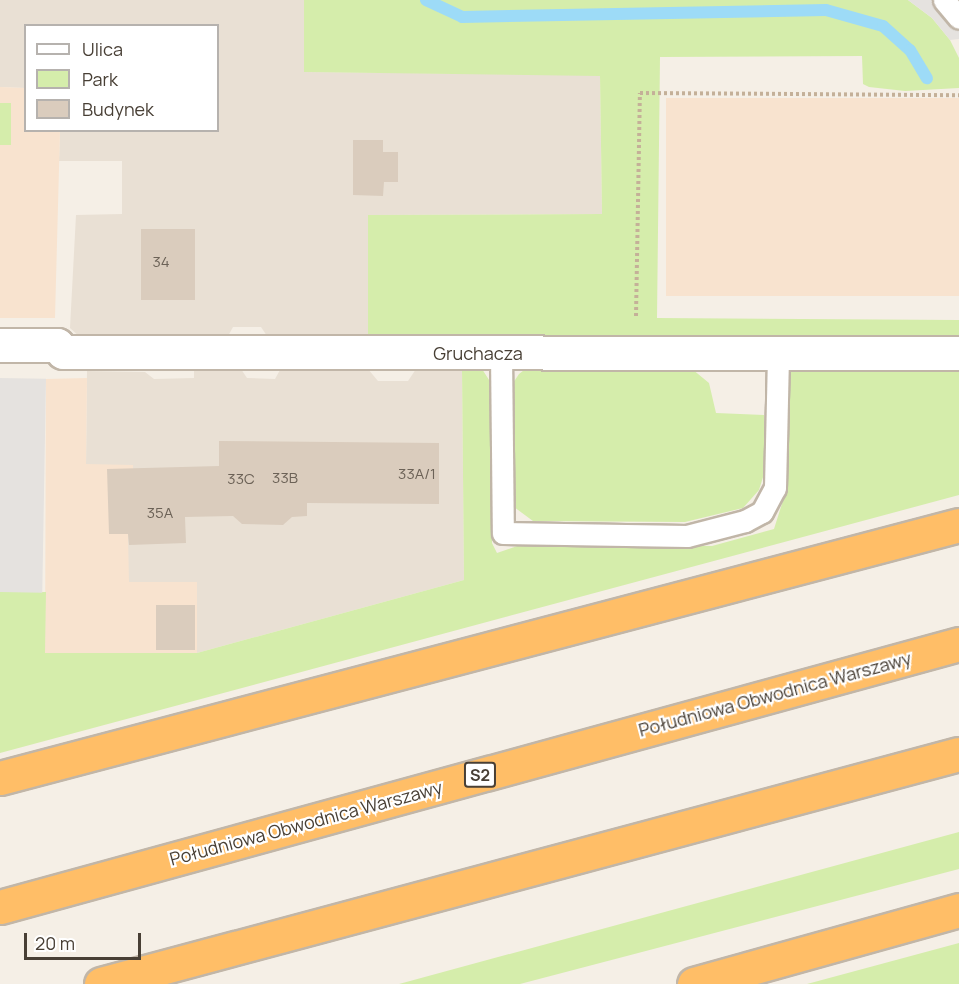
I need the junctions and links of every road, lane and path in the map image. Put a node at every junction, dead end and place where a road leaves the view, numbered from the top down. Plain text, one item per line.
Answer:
1 (944, 0) edge
2 (959, 18) edge
3 (959, 95) edge
4 (0, 345) edge
5 (501, 353) junction
6 (635, 353) junction
7 (778, 353) junction
8 (959, 353) edge
9 (959, 525) edge
10 (959, 644) edge
11 (959, 754) edge
12 (0, 778) edge
13 (0, 907) edge
14 (959, 910) edge
15 (100, 984) edge
16 (694, 984) edge

1 - 2 lane
3 - 6 path
4 - 5 street, Gruchacza
5 - 6 street, Gruchacza
5 - 7 lane
6 - 7 street, Gruchacza
7 - 8 street, Gruchacza
9 - 12 highway
10 - 13 highway, Południowa Obwodnica Warszawy / S2
11 - 15 highway
14 - 16 highway

